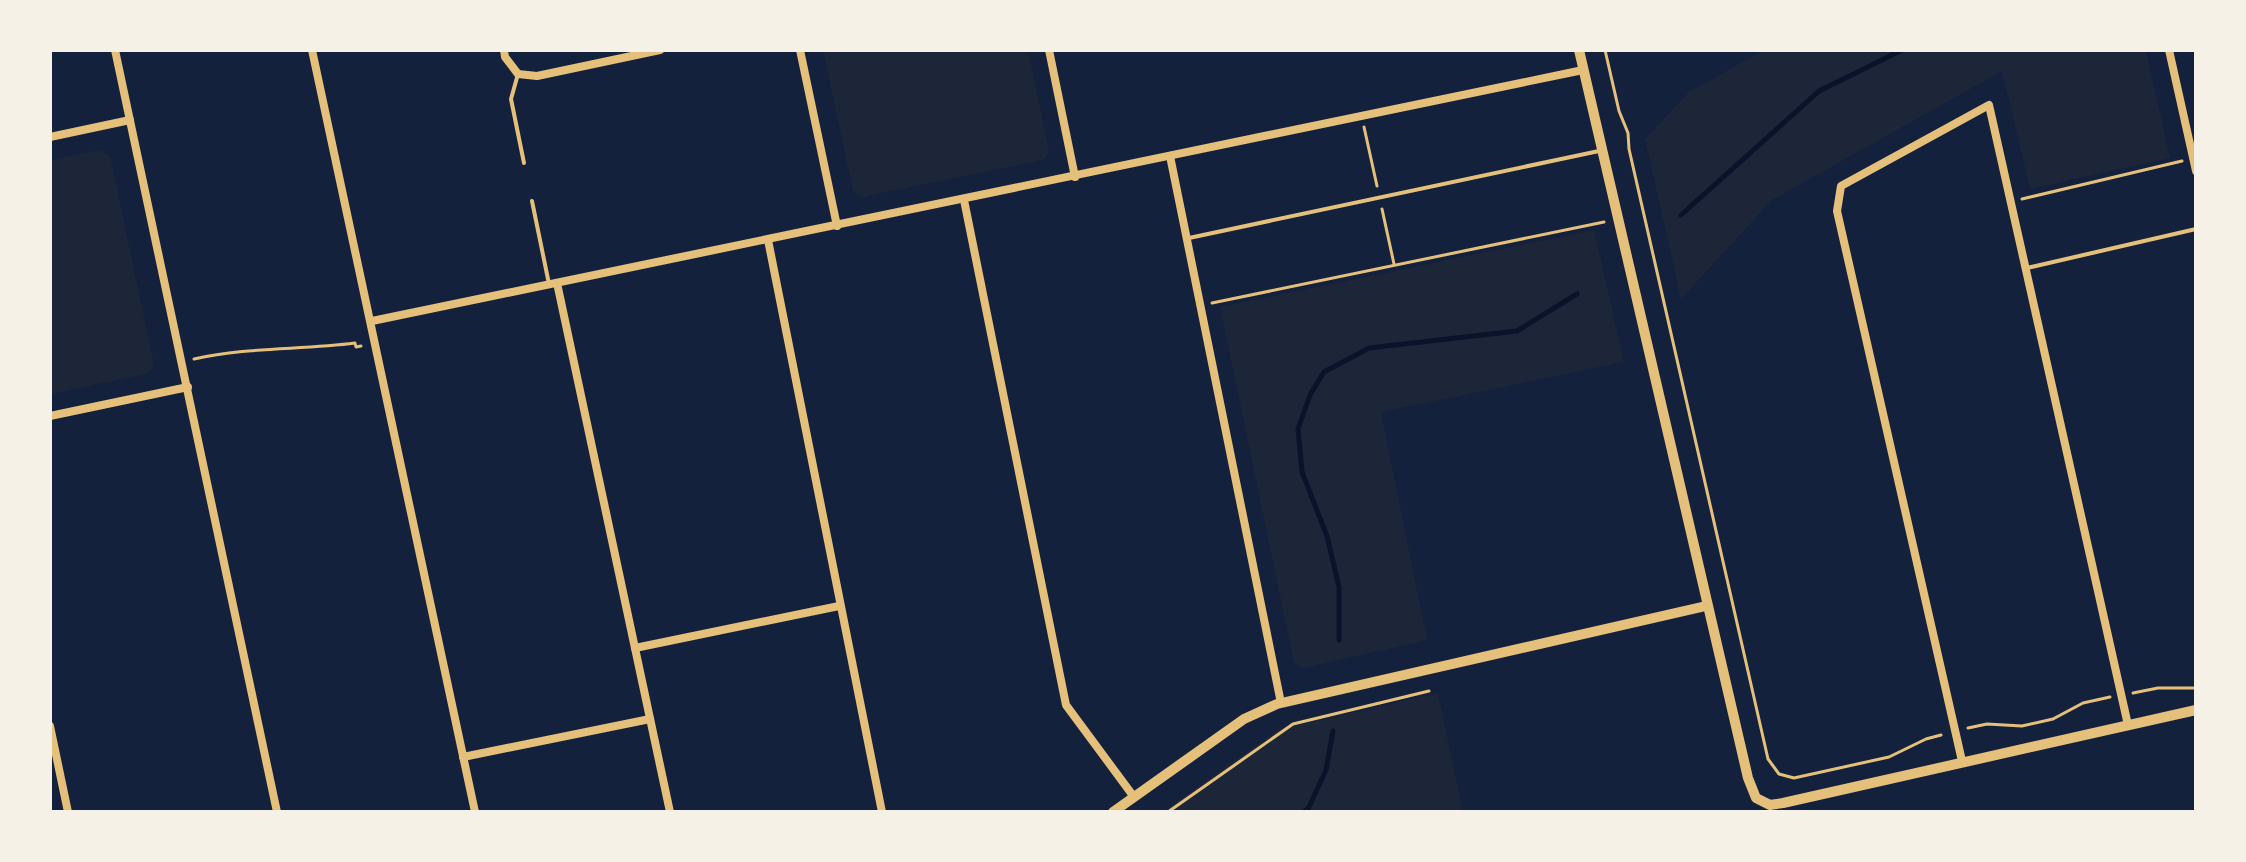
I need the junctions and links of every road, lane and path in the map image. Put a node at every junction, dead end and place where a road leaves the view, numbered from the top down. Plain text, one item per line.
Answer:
1 (115, 50) edge
2 (312, 50) edge
3 (504, 50) edge
4 (660, 50) edge
5 (800, 50) edge
6 (1049, 50) edge
7 (1579, 50) edge
8 (1605, 50) edge
9 (2169, 50) edge
10 (1583, 70) junction
11 (518, 74) junction
12 (130, 120) junction
13 (50, 137) edge
14 (1600, 151) junction
15 (1170, 156) junction
16 (2193, 159) junction
17 (524, 163) dead end
18 (2196, 171) edge
19 (1075, 177) junction
20 (964, 200) junction
21 (532, 201) dead end
22 (2010, 201) junction
23 (1618, 220) junction
24 (837, 226) junction
25 (2196, 229) edge
26 (1187, 238) junction
27 (768, 240) junction
28 (2025, 269) junction
29 (553, 284) junction
30 (1200, 305) junction
31 (372, 321) junction
32 (376, 343) junction
33 (182, 361) junction
34 (188, 387) junction
35 (50, 416) edge
36 (839, 606) junction
37 (1706, 606) junction
38 (635, 648) junction
39 (2196, 688) edge
40 (1429, 691) dead end
41 (2121, 695) junction
42 (1281, 703) junction
43 (2196, 710) edge
44 (650, 719) junction
45 (2128, 725) junction
46 (50, 726) edge
47 (1955, 731) junction
48 (463, 757) junction
49 (1962, 761) junction
50 (1134, 797) junction
51 (68, 812) edge
52 (277, 812) edge
53 (475, 812) edge
54 (670, 812) edge
55 (882, 812) edge
56 (1113, 812) edge
57 (1168, 812) edge

1 - 12 street
2 - 31 street
3 - 11 street
4 - 11 street
5 - 24 street
6 - 19 street
7 - 10 street
8 - 47 path
9 - 16 street
10 - 14 street
10 - 15 street
11 - 17 lane
12 - 13 street
12 - 33 street
14 - 23 street
14 - 26 lane
15 - 19 street
15 - 26 street
16 - 18 street
16 - 22 path
19 - 20 street
20 - 24 street
20 - 50 street
21 - 29 lane
22 - 28 street
22 - 47 street
23 - 30 path
23 - 37 street
24 - 27 street
25 - 28 lane
26 - 30 street
27 - 29 street
27 - 36 street
28 - 41 street
29 - 31 street
29 - 38 street
30 - 42 street
31 - 32 street
32 - 33 path
32 - 48 street
33 - 34 street
34 - 35 street
34 - 52 street
36 - 38 street
36 - 55 street
37 - 42 street
37 - 49 street
38 - 44 street
39 - 41 path
40 - 57 path
41 - 45 street
41 - 47 path
42 - 50 street
43 - 45 street
44 - 48 street
44 - 54 street
45 - 49 street
46 - 51 street
47 - 49 street
48 - 53 street
50 - 56 street

